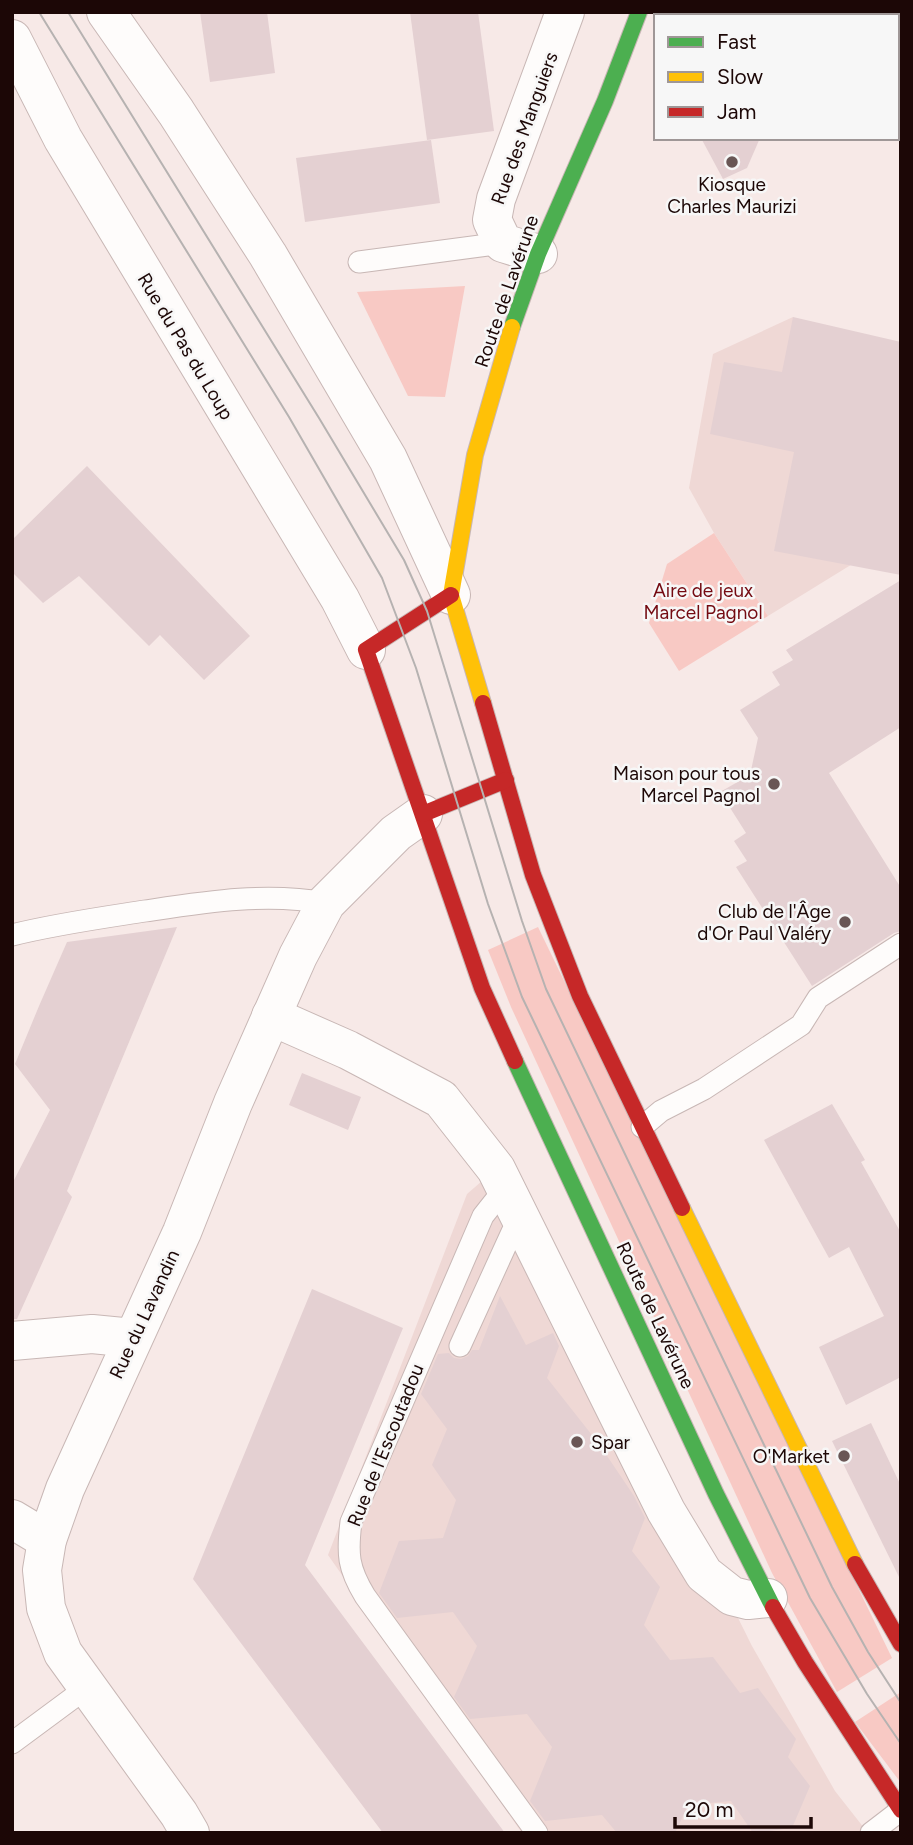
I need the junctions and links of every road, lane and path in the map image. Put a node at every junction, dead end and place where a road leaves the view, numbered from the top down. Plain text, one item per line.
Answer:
1 (106, 12) edge
2 (565, 12) edge
3 (639, 12) edge
4 (12, 40) edge
5 (521, 249) junction
6 (359, 262) dead end
7 (451, 595) junction
8 (366, 650) junction
9 (506, 780) junction
10 (423, 814) junction
11 (326, 903) junction
12 (12, 934) edge
13 (901, 944) edge
14 (271, 1016) junction
15 (642, 1127) junction
16 (506, 1187) junction
17 (523, 1220) junction
18 (133, 1338) junction
19 (12, 1341) edge
20 (460, 1346) dead end
21 (12, 1519) edge
22 (47, 1540) junction
23 (768, 1598) junction
24 (890, 1602) edge
25 (901, 1644) edge
26 (89, 1686) junction
27 (12, 1743) edge
28 (901, 1810) edge
29 (190, 1833) edge
30 (537, 1833) edge
31 (871, 1833) edge

1 - 7 street
2 - 5 street, Rue des Manguiers
3 - 5 street, Route de Lavérune
4 - 8 street, Rue du Pas du Loup
5 - 6 lane
5 - 7 street, Route de Lavérune
7 - 8 street
7 - 9 street, Route de Lavérune
8 - 10 street, Route de Lavérune
9 - 10 street
9 - 15 street, Route de Lavérune
10 - 11 street, Rue du Lavandin
10 - 23 street, Route de Lavérune
11 - 12 lane
11 - 14 street, Rue du Lavandin
13 - 15 lane
14 - 16 street
14 - 18 street, Rue du Lavandin
15 - 24 street, Route de Lavérune
16 - 17 street
16 - 30 lane, Rue de l'Escoutadou
17 - 20 lane
17 - 23 street
18 - 19 street
18 - 22 street, Rue du Lavandin
21 - 22 street
22 - 26 street, Rue du Lavandin
23 - 28 street, Route de Lavérune
24 - 25 street, Route de Lavérune
26 - 27 lane
26 - 29 street, Rue du Lavandin
28 - 31 lane

